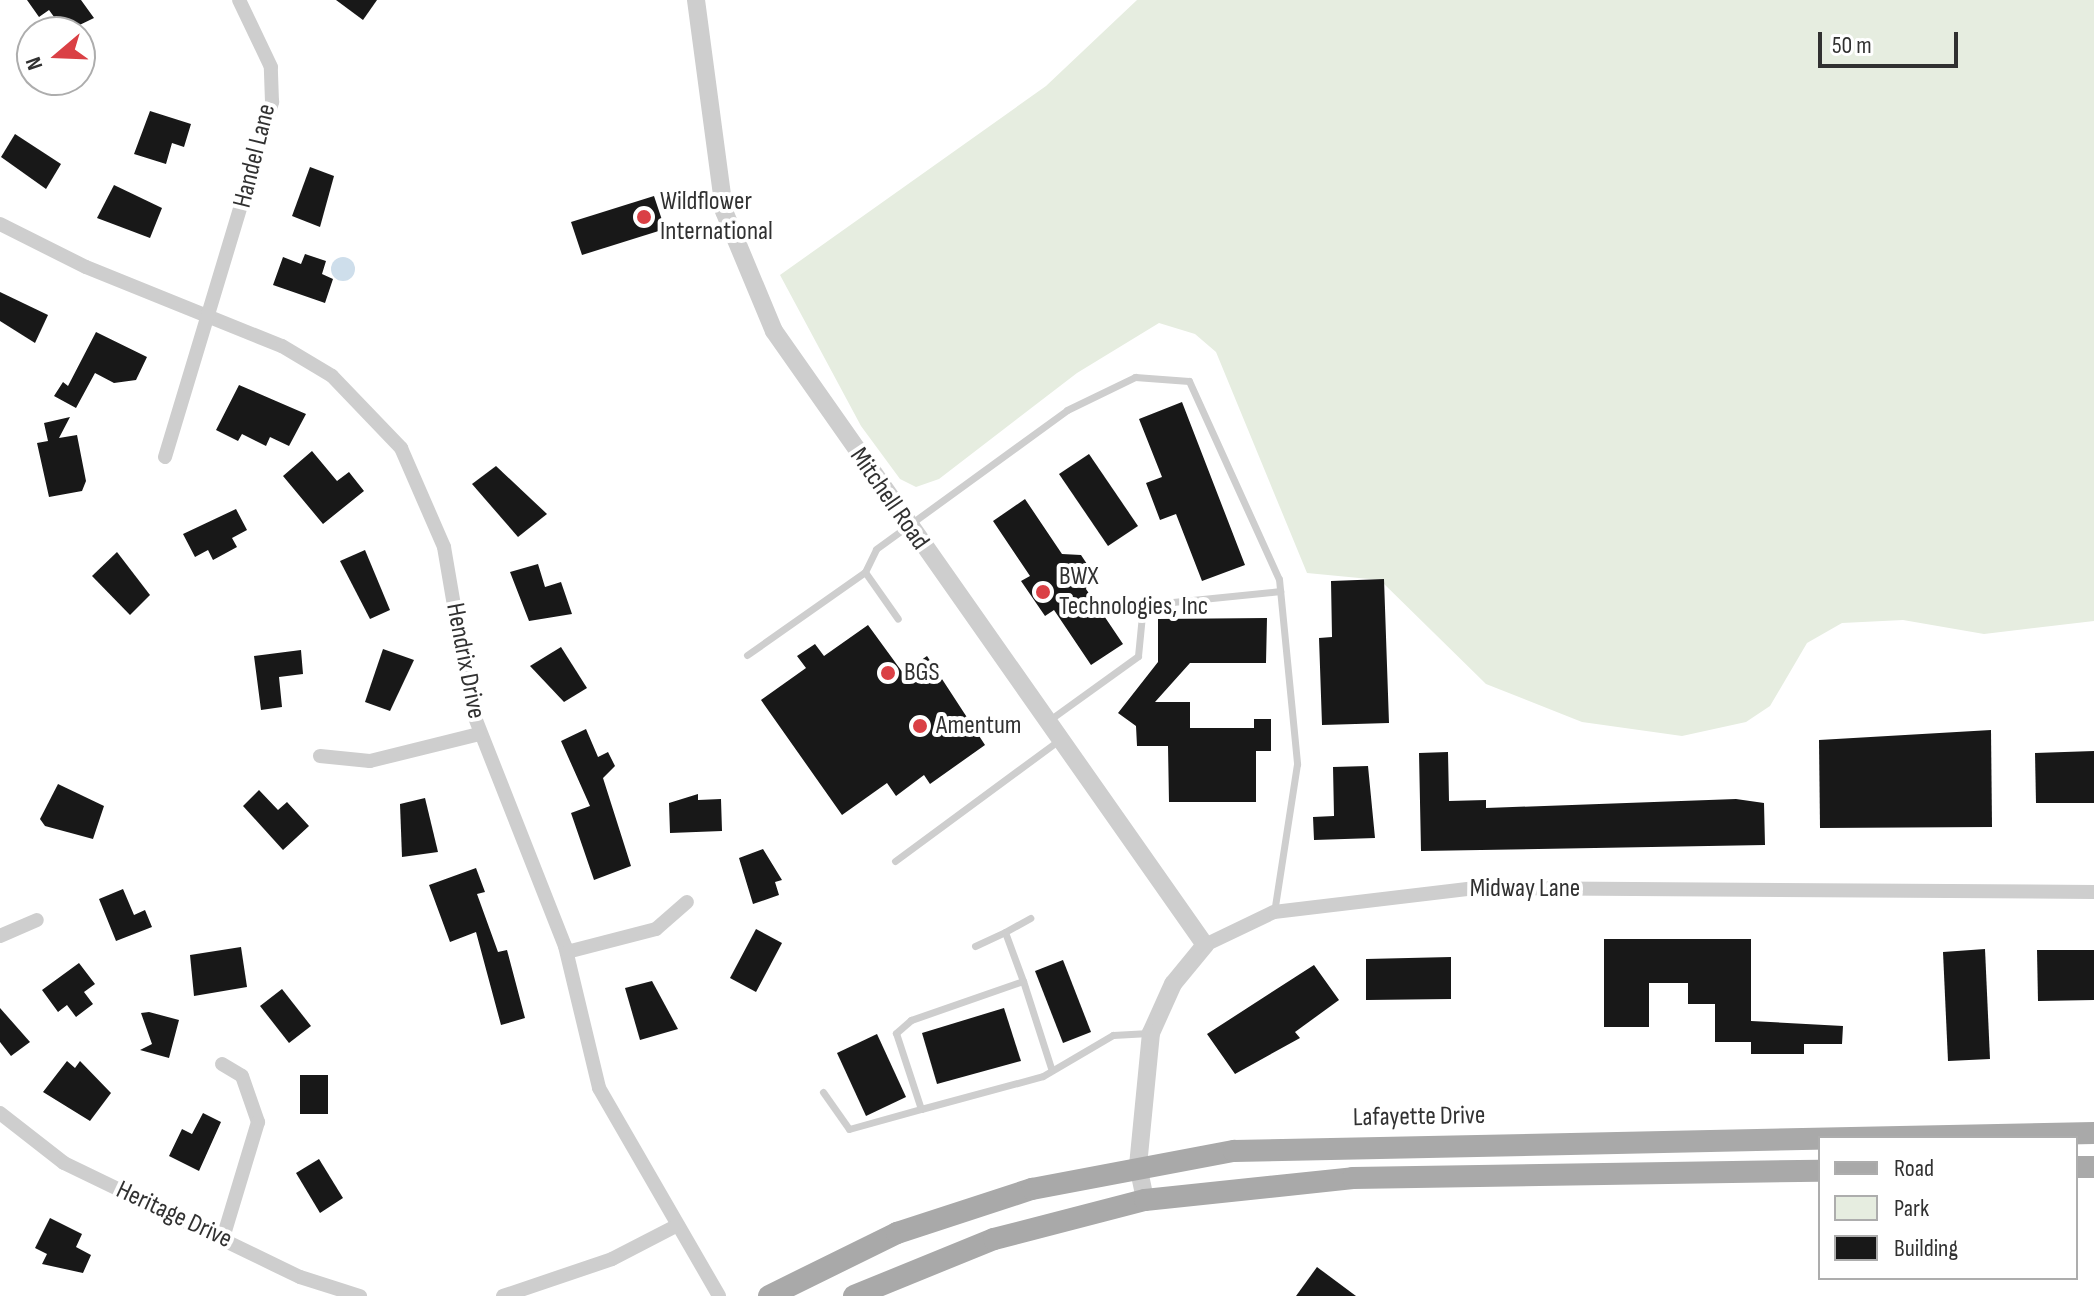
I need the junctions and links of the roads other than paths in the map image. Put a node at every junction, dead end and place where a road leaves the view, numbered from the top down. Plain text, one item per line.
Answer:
1 (239, 0) edge
2 (696, 0) edge
3 (0, 224) edge
4 (210, 316) junction
5 (165, 457) dead end
6 (909, 527) junction
7 (865, 572) junction
8 (1280, 591) junction
9 (898, 619) dead end
10 (747, 655) dead end
11 (1046, 723) junction
12 (479, 734) junction
13 (1059, 740) junction
14 (320, 756) dead end
15 (895, 861) dead end
16 (2094, 892) edge
17 (687, 902) dead end
18 (1274, 912) junction
19 (1030, 918) dead end
20 (37, 920) dead end
21 (1005, 932) junction
22 (0, 936) edge
23 (1205, 945) junction
24 (975, 946) dead end
25 (567, 952) junction
26 (1023, 981) junction
27 (1151, 1033) junction
28 (222, 1064) dead end
29 (1051, 1068) junction
30 (823, 1092) dead end
31 (921, 1109) junction
32 (0, 1113) edge
33 (2094, 1133) edge
34 (1924, 1136) edge
35 (1818, 1138) edge
36 (1138, 1166) junction
37 (1818, 1171) edge
38 (1145, 1200) junction
39 (674, 1227) junction
40 (223, 1238) junction
41 (360, 1296) edge
42 (503, 1296) edge
43 (719, 1296) edge
44 (769, 1296) edge
45 (854, 1296) edge

1 - 4 street, Handel Lane
2 - 6 street, Mitchell Road
3 - 4 street, Hendrix Drive
4 - 5 street, Handel Lane
4 - 12 street, Hendrix Drive
6 - 7 lane
6 - 8 lane
6 - 11 street, Mitchell Road
7 - 9 lane
7 - 10 lane
8 - 11 lane
8 - 18 lane
11 - 13 street, Mitchell Road
12 - 14 street
12 - 25 street, Hendrix Drive
13 - 15 lane
13 - 23 street, Mitchell Road
16 - 18 street, Midway Lane
17 - 25 street
18 - 23 street, Midway Lane
19 - 21 lane
20 - 22 street
21 - 24 lane
21 - 26 lane
23 - 27 street, Midway Lane
25 - 39 street, Hendrix Drive
26 - 29 lane
26 - 31 lane
27 - 29 lane
27 - 36 street, Midway Lane
28 - 40 street
29 - 31 lane
30 - 31 lane
32 - 40 street, Heritage Drive
33 - 34 main road, Lafayette Drive
35 - 36 main road, Lafayette Drive
36 - 38 street, Midway Lane
36 - 44 main road, Lafayette Drive
37 - 38 main road
38 - 45 main road
39 - 42 street
39 - 43 street, Hendrix Drive
40 - 41 street, Heritage Drive

